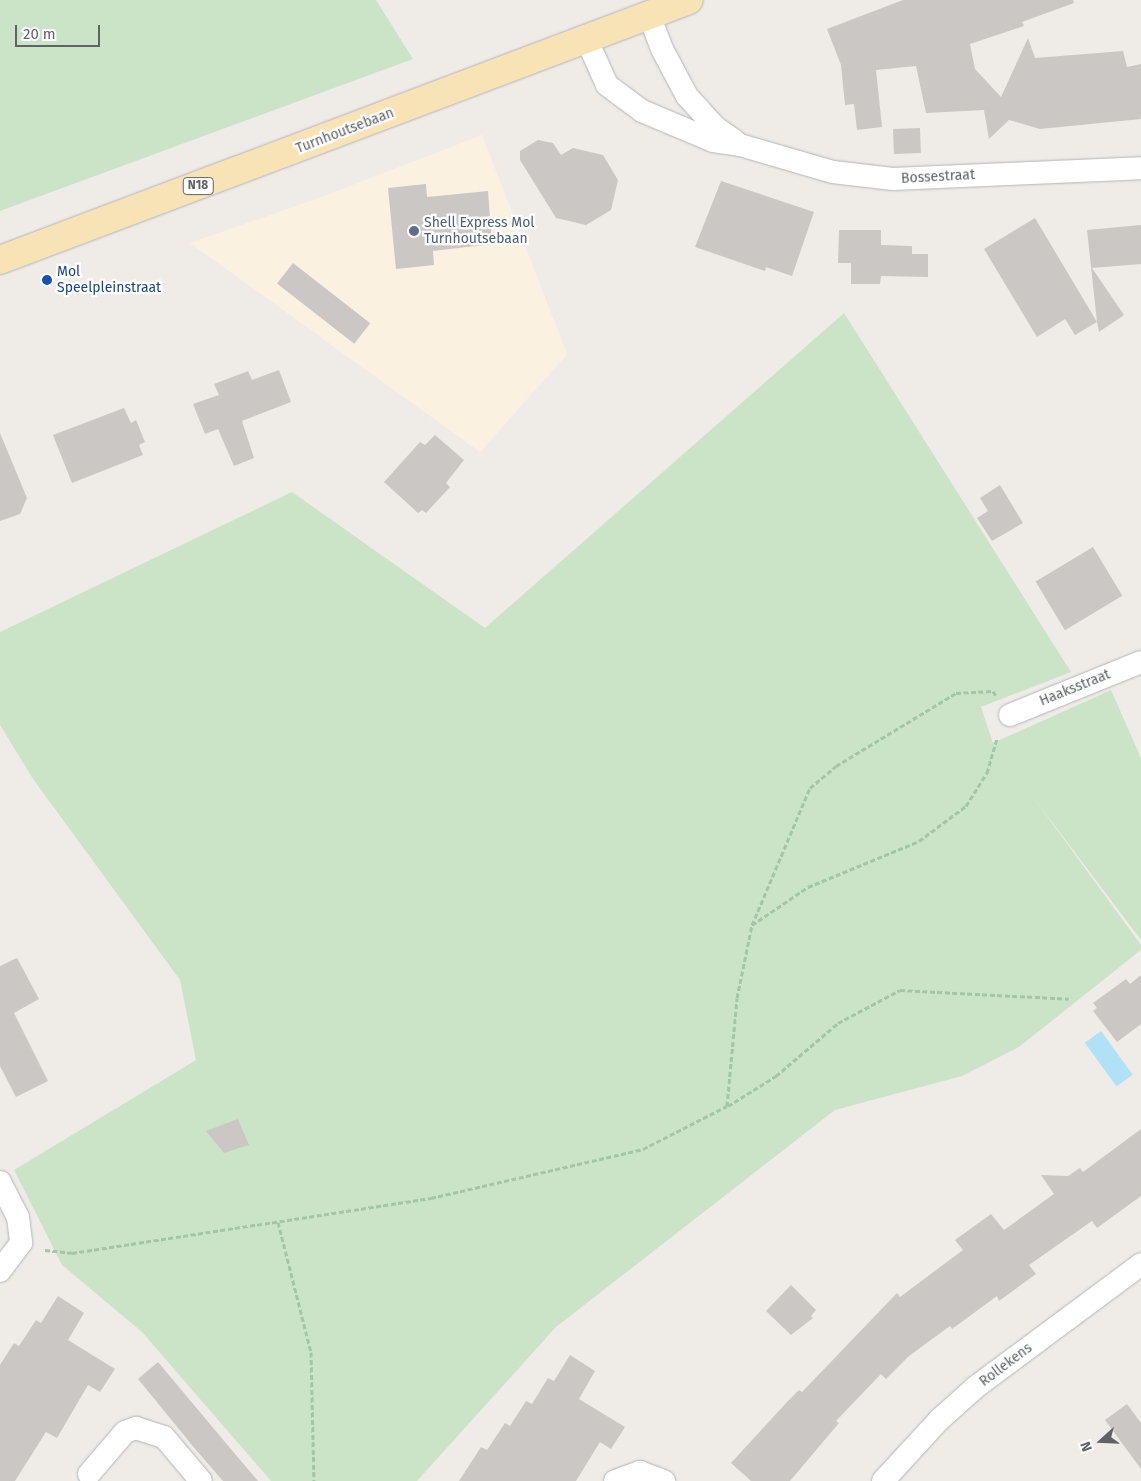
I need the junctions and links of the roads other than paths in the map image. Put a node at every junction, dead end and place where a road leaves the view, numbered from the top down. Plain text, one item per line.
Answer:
1 (689, 0) edge
2 (649, 15) junction
3 (586, 38) junction
4 (740, 145) junction
5 (1141, 168) edge
6 (0, 260) edge
7 (1141, 662) edge
8 (1010, 714) road end
9 (0, 1182) edge
10 (1141, 1264) edge
11 (0, 1271) edge
12 (90, 1479) edge
13 (201, 1481) edge
14 (615, 1481) edge
15 (664, 1481) edge
16 (883, 1481) edge

1 - 2 main road, Turnhoutsebaan / N18
2 - 3 main road, Turnhoutsebaan / N18
2 - 4 street, Bossestraat
3 - 4 street, Bossestraat
3 - 6 main road, Turnhoutsebaan / N18
4 - 5 street, Bossestraat
7 - 8 street, Haaksstraat
9 - 11 street
10 - 16 street, Rollekens
12 - 13 street
14 - 15 street

